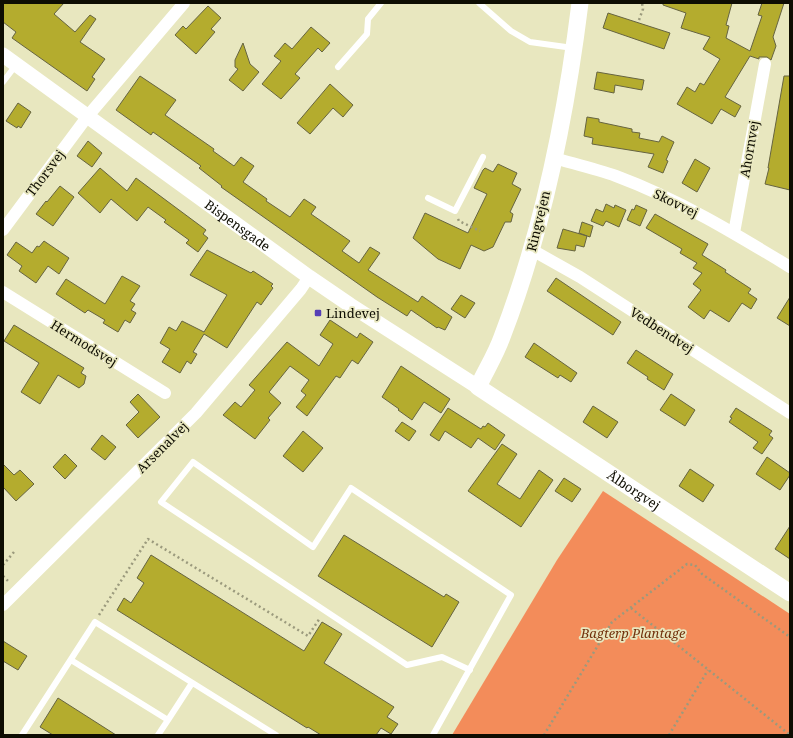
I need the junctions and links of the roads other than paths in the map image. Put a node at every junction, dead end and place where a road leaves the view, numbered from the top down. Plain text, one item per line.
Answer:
1 (184, 3) edge
2 (381, 3) edge
3 (479, 3) edge
4 (580, 3) edge
5 (574, 49) junction
6 (3, 55) edge
7 (765, 64) dead end
8 (16, 65) junction
9 (338, 67) dead end
10 (3, 82) edge
11 (87, 117) junction
12 (483, 157) dead end
13 (554, 158) junction
14 (428, 198) dead end
15 (3, 230) edge
16 (734, 233) junction
17 (532, 250) junction
18 (790, 267) edge
19 (308, 277) junction
20 (3, 292) edge
21 (478, 387) junction
22 (165, 393) dead end
23 (790, 413) edge
24 (790, 593) edge
25 (3, 605) edge
26 (71, 660) junction
27 (470, 670) junction
28 (192, 683) junction
29 (168, 720) junction
30 (22, 735) edge
31 (158, 735) edge
32 (276, 735) edge
33 (433, 735) edge

1 - 11 street
2 - 9 lane
3 - 5 lane
4 - 5 main road, Ringvejen
5 - 13 main road, Ringvejen
6 - 8 street, Bispensgade
7 - 16 street, Ahornvej
8 - 10 lane
8 - 11 street, Bispensgade
11 - 15 street, Thorsvej
11 - 19 street, Bispensgade
12 - 14 lane
13 - 16 street, Skovvej
13 - 17 main road, Ringvejen
16 - 18 street, Skovvej
17 - 21 main road, Ringvejen
17 - 23 street, Vedbendvej
19 - 21 street, Bispensgade
19 - 25 street, Arsenalvej
20 - 22 street, Hermodsvej
21 - 24 main road, Ålborgvej
26 - 28 lane
26 - 29 lane
26 - 30 lane
27 - 27 lane
27 - 33 lane
28 - 29 lane
28 - 32 lane
29 - 31 lane

